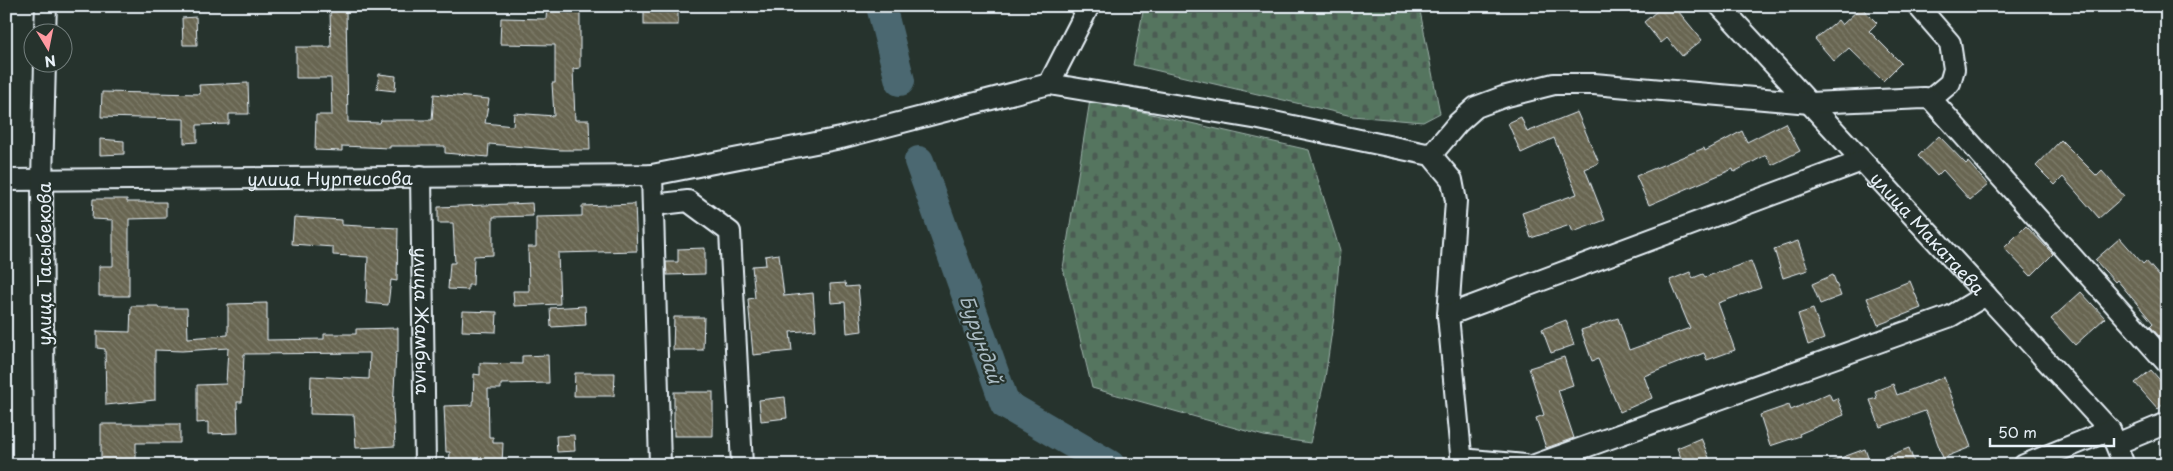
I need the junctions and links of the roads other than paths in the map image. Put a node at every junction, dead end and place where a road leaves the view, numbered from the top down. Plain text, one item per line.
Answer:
1 (46, 6) edge
2 (1090, 6) edge
3 (1720, 6) edge
4 (1918, 6) edge
5 (45, 22) edge
6 (45, 72) edge
7 (1049, 84) junction
8 (1931, 99) junction
9 (1810, 103) junction
10 (1431, 155) junction
11 (1862, 161) junction
12 (652, 175) junction
13 (420, 176) junction
14 (6, 180) edge
15 (42, 180) junction
16 (653, 206) junction
17 (1986, 295) junction
18 (1448, 315) junction
19 (2167, 362) edge
20 (2167, 423) edge
21 (2113, 437) junction
22 (1462, 462) edge
23 (44, 465) edge
24 (425, 465) edge
25 (660, 465) edge
26 (742, 465) edge
27 (1525, 465) edge
28 (1535, 465) edge
29 (2024, 465) edge
30 (2124, 465) edge

1 - 5 street
2 - 7 street
3 - 9 street, улица Макатаева
4 - 8 street
6 - 15 street, улица Тасыбекова
7 - 10 street
7 - 12 street, улица Нурпеисова
8 - 9 street
8 - 19 street
9 - 10 street
9 - 11 street, улица Макатаева
10 - 18 street
11 - 17 street, улица Макатаева
11 - 18 street
12 - 13 street, улица Нурпеисова
12 - 16 street
13 - 15 street, улица Нурпеисова
13 - 24 street, улица Жамбыла
14 - 15 street, улица Нурпеисова
15 - 23 street, улица Тасыбекова
16 - 25 street
16 - 26 street
17 - 21 street, улица Макатаева
17 - 28 street
18 - 22 street
20 - 21 street
21 - 29 street
21 - 30 street, улица Макатаева
22 - 27 street

